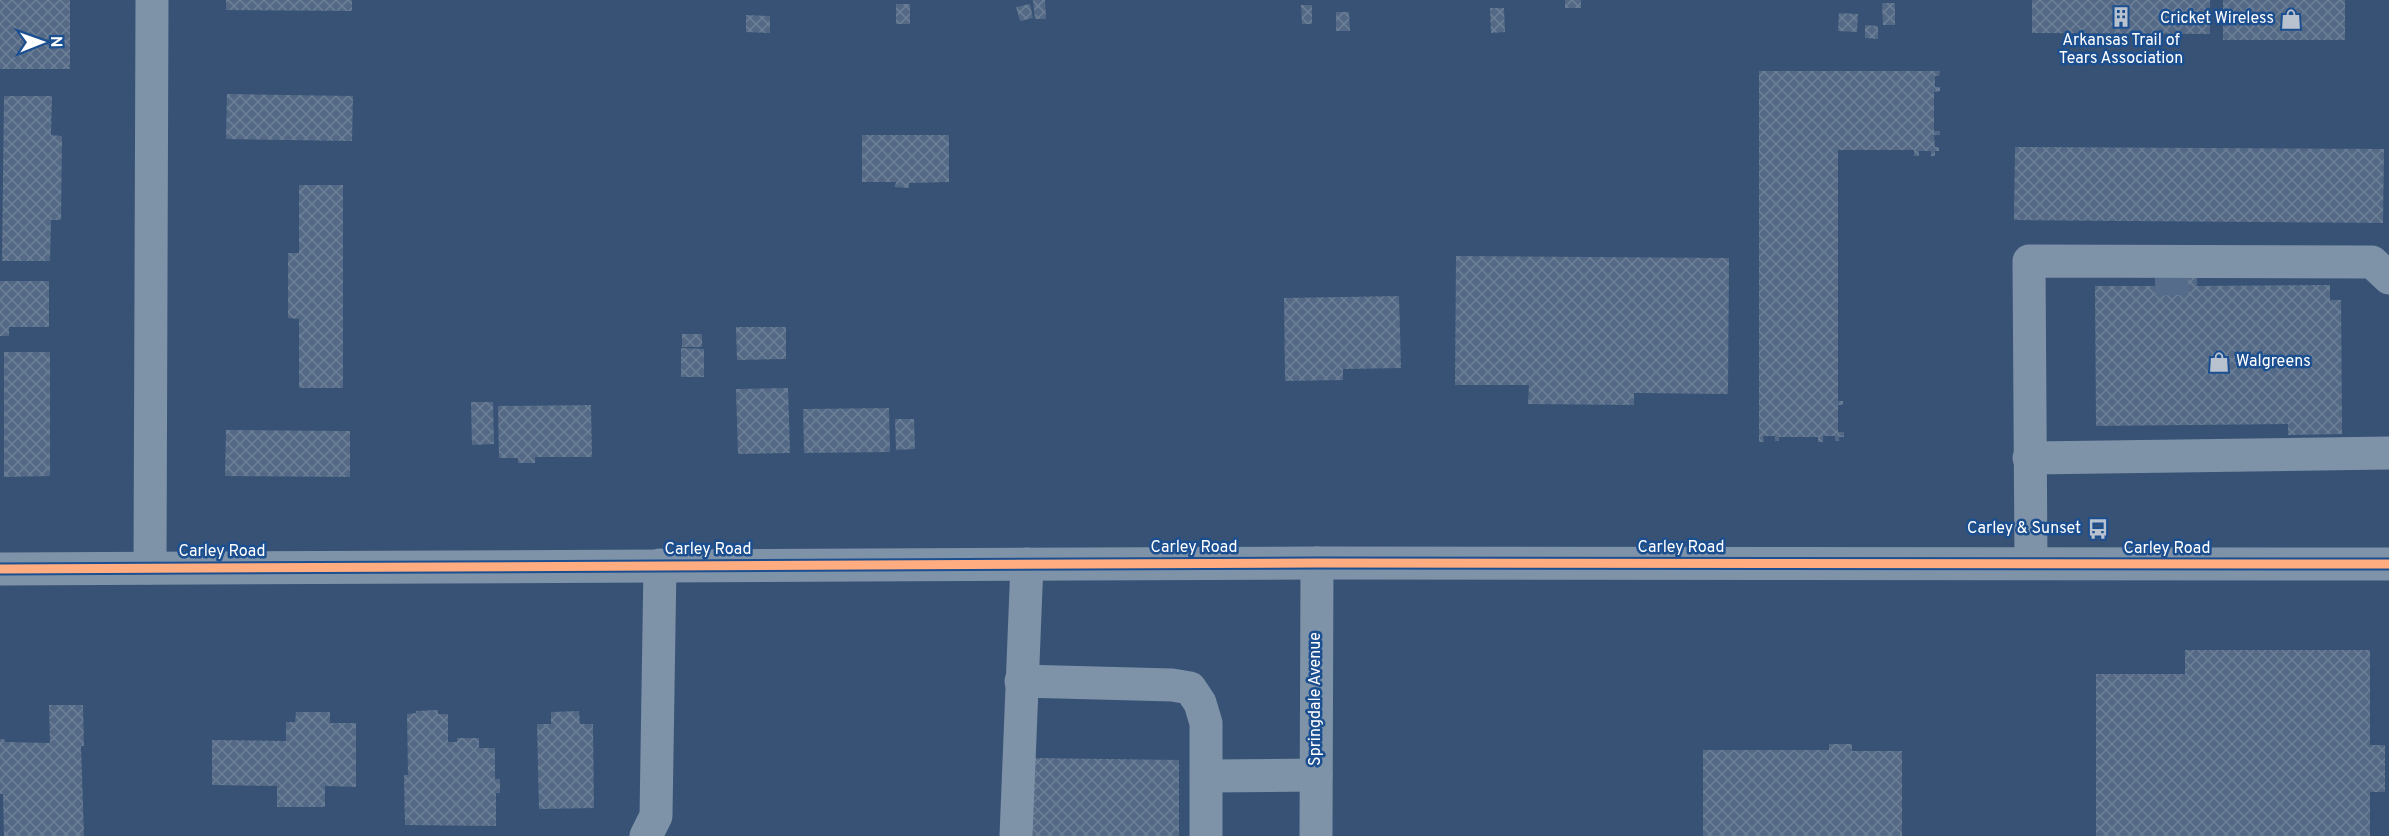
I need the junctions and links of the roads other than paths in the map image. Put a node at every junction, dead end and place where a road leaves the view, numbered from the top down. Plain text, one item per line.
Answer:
1 (152, 0) edge
2 (2105, 261) junction
3 (2236, 262) junction
4 (2197, 278) tunnel mouth
5 (2389, 278) edge
6 (2155, 279) tunnel mouth
7 (2389, 453) edge
8 (2029, 458) junction
9 (1317, 563) junction
10 (2031, 563) junction
11 (1027, 564) junction
12 (2389, 564) edge
13 (660, 565) junction
14 (150, 568) junction
15 (0, 569) edge
16 (1021, 681) junction
17 (1316, 775) junction
18 (1207, 776) junction
19 (646, 836) edge
20 (1016, 836) edge
21 (1206, 836) edge
22 (1316, 836) edge

1 - 14 street
2 - 3 street
2 - 6 street
2 - 8 street
3 - 4 street
3 - 5 street
7 - 8 street
8 - 10 street
9 - 10 street, Carley Road
9 - 11 street, Carley Road
9 - 17 street, Springdale Avenue
10 - 12 street, Carley Road
11 - 13 street, Carley Road
11 - 16 street
13 - 14 street, Carley Road
13 - 19 street
14 - 15 street, Carley Road
16 - 18 street
16 - 20 street
17 - 18 street
17 - 22 street, Springdale Avenue
18 - 21 street

